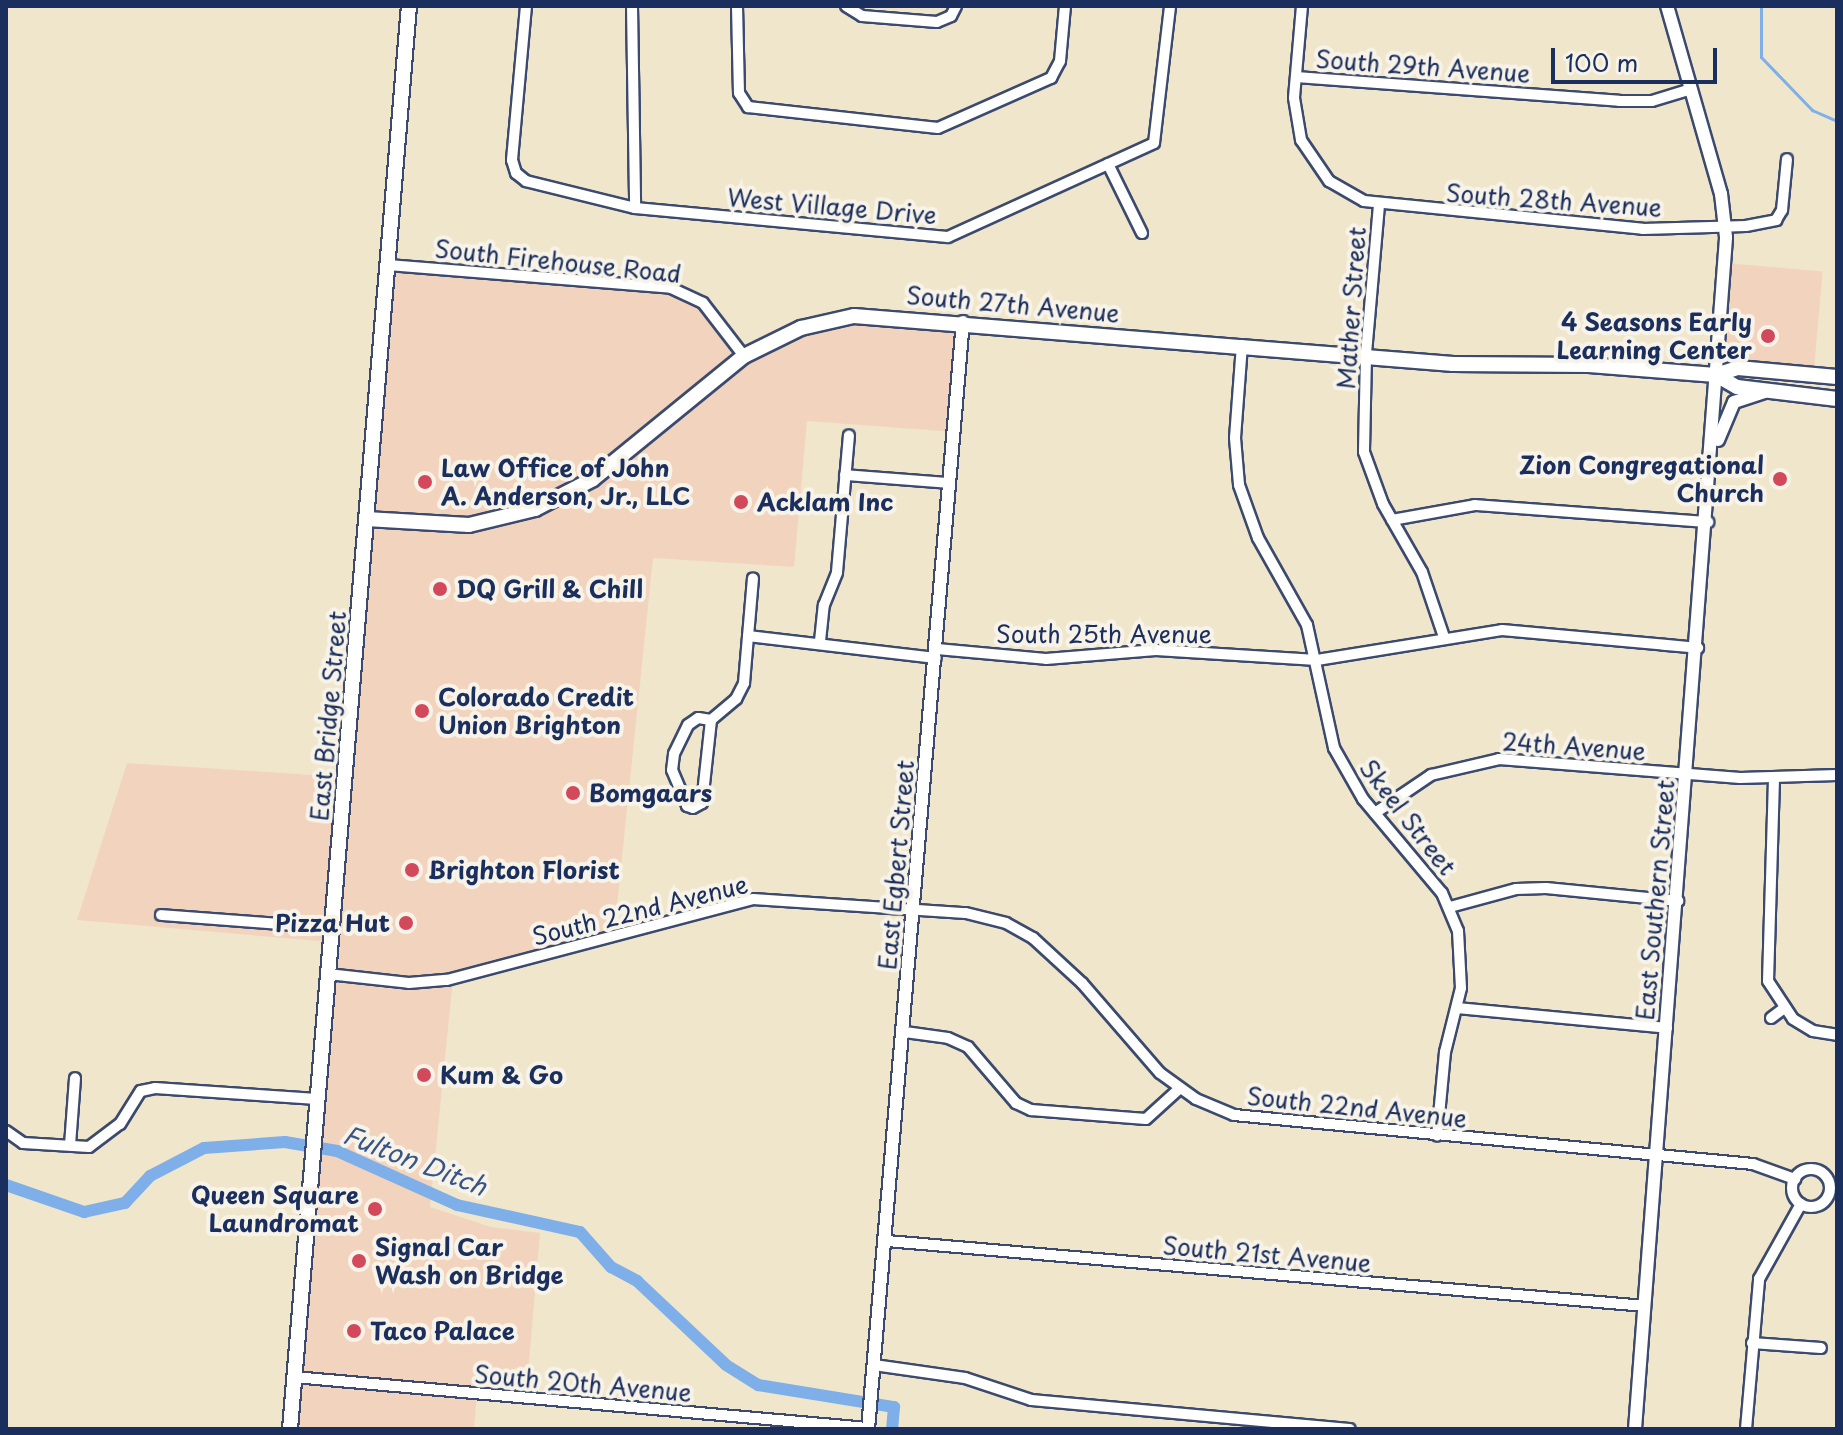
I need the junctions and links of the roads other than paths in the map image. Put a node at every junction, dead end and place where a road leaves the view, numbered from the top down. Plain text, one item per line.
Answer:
1 (409, 6) edge
2 (526, 6) edge
3 (632, 6) edge
4 (737, 6) edge
5 (846, 6) edge
6 (956, 6) edge
7 (1065, 6) edge
8 (1170, 6) edge
9 (1302, 6) edge
10 (1667, 6) edge
11 (1296, 77) junction
12 (1689, 90) junction
13 (1787, 159) dead end
14 (1108, 164) junction
15 (1379, 205) junction
16 (635, 208) junction
17 (1726, 225) junction
18 (1142, 233) dead end
19 (388, 265) junction
20 (963, 322) junction
21 (1242, 345) junction
22 (1366, 355) junction
23 (744, 356) junction
24 (1716, 375) junction
25 (1837, 377) edge
26 (1768, 391) junction
27 (1837, 399) edge
28 (849, 436) dead end
29 (1712, 458) junction
30 (845, 475) junction
31 (949, 483) junction
32 (366, 519) junction
33 (1392, 520) junction
34 (1708, 522) junction
35 (753, 578) dead end
36 (748, 636) junction
37 (1444, 637) junction
38 (820, 641) junction
39 (1698, 648) junction
40 (936, 654) junction
41 (1317, 660) junction
42 (711, 720) junction
43 (1688, 774) junction
44 (1837, 775) edge
45 (1774, 779) junction
46 (1375, 813) junction
47 (1678, 901) junction
48 (1450, 907) junction
49 (914, 908) junction
50 (161, 915) dead end
51 (332, 928) junction
52 (328, 974) junction
53 (1457, 1008) junction
54 (1783, 1009) junction
55 (1771, 1018) dead end
56 (1667, 1028) junction
57 (905, 1032) junction
58 (1837, 1035) edge
59 (75, 1078) dead end
60 (1179, 1089) junction
61 (317, 1099) junction
62 (6, 1131) edge
63 (1437, 1136) junction
64 (70, 1145) junction
65 (1656, 1154) junction
66 (1795, 1179) junction
67 (1832, 1200) edge
68 (1801, 1204) junction
69 (887, 1241) junction
70 (1645, 1306) junction
71 (1752, 1343) junction
72 (1821, 1348) dead end
73 (874, 1365) junction
74 (294, 1377) junction
75 (290, 1429) edge
76 (868, 1429) edge
77 (1350, 1429) edge
78 (1635, 1429) edge
79 (1746, 1429) edge

1 - 19 main road, East Bridge Street
2 - 16 street, West Village Drive
3 - 16 street
4 - 7 street
5 - 6 street
8 - 14 street, West Village Drive
9 - 11 street, Mather Street
10 - 12 street, East Southern Street
11 - 12 street, South 29th Avenue
11 - 15 street, Mather Street
12 - 17 street, East Southern Street
13 - 17 street, South 28th Avenue
14 - 16 street, West Village Drive
14 - 18 street
15 - 17 street, South 28th Avenue
15 - 22 street, Mather Street
17 - 24 street, East Southern Street
19 - 23 street, South Firehouse Road
19 - 32 main road, East Bridge Street
20 - 21 main road, South 27th Avenue
20 - 23 main road, South 27th Avenue
20 - 31 street, East Egbert Street
21 - 22 main road, South 27th Avenue
21 - 41 street, Skeel Street
22 - 24 main road, South 27th Avenue
22 - 33 street, Mather Street
23 - 32 main road, South 27th Avenue
24 - 25 main road, South 27th Avenue
24 - 26 main road, South 27th Avenue
24 - 29 street, East Southern Street
26 - 27 main road, South 27th Avenue
26 - 29 street
28 - 30 street
29 - 34 street, East Southern Street
30 - 31 street
30 - 38 street
31 - 40 street, East Egbert Street
32 - 51 main road, East Bridge Street
33 - 34 street
33 - 37 street, Mather Street
34 - 39 street, East Southern Street
35 - 36 street
36 - 38 street, South 25th Avenue
36 - 42 street
37 - 39 street, South 25th Avenue
37 - 41 street, South 25th Avenue
38 - 40 street, South 25th Avenue
39 - 43 street, East Southern Street
40 - 41 street, South 25th Avenue
40 - 49 street, East Egbert Street
41 - 46 street, Skeel Street
42 - 42 street
43 - 45 street, 24th Avenue
43 - 46 street, 24th Avenue
43 - 47 street, East Southern Street
44 - 45 street, 24th Avenue
45 - 54 street
46 - 48 street, Skeel Street
47 - 48 street
47 - 56 street, East Southern Street
48 - 53 street, Skeel Street
49 - 52 street, South 22nd Avenue
49 - 57 street, East Egbert Street
49 - 60 street, South 22nd Avenue
50 - 51 street
51 - 52 main road, East Bridge Street
52 - 61 main road, East Bridge Street
53 - 56 street
53 - 63 street, Skeel Street
54 - 55 street
54 - 58 street
56 - 65 street, East Southern Street
57 - 60 street
57 - 69 street, East Egbert Street
59 - 64 street
60 - 63 street, South 22nd Avenue
61 - 64 street
61 - 74 main road, East Bridge Street
62 - 64 street
63 - 65 street, South 22nd Avenue
65 - 66 street, South 22nd Avenue
65 - 70 street, East Southern Street
66 - 67 street
66 - 68 street
67 - 68 street
68 - 71 street
69 - 70 street, South 21st Avenue
69 - 73 street, East Egbert Street
70 - 78 street, East Southern Street
71 - 72 street
71 - 79 street
73 - 76 street, East Egbert Street
73 - 77 street
74 - 75 main road, East Bridge Street
74 - 76 street, South 20th Avenue

